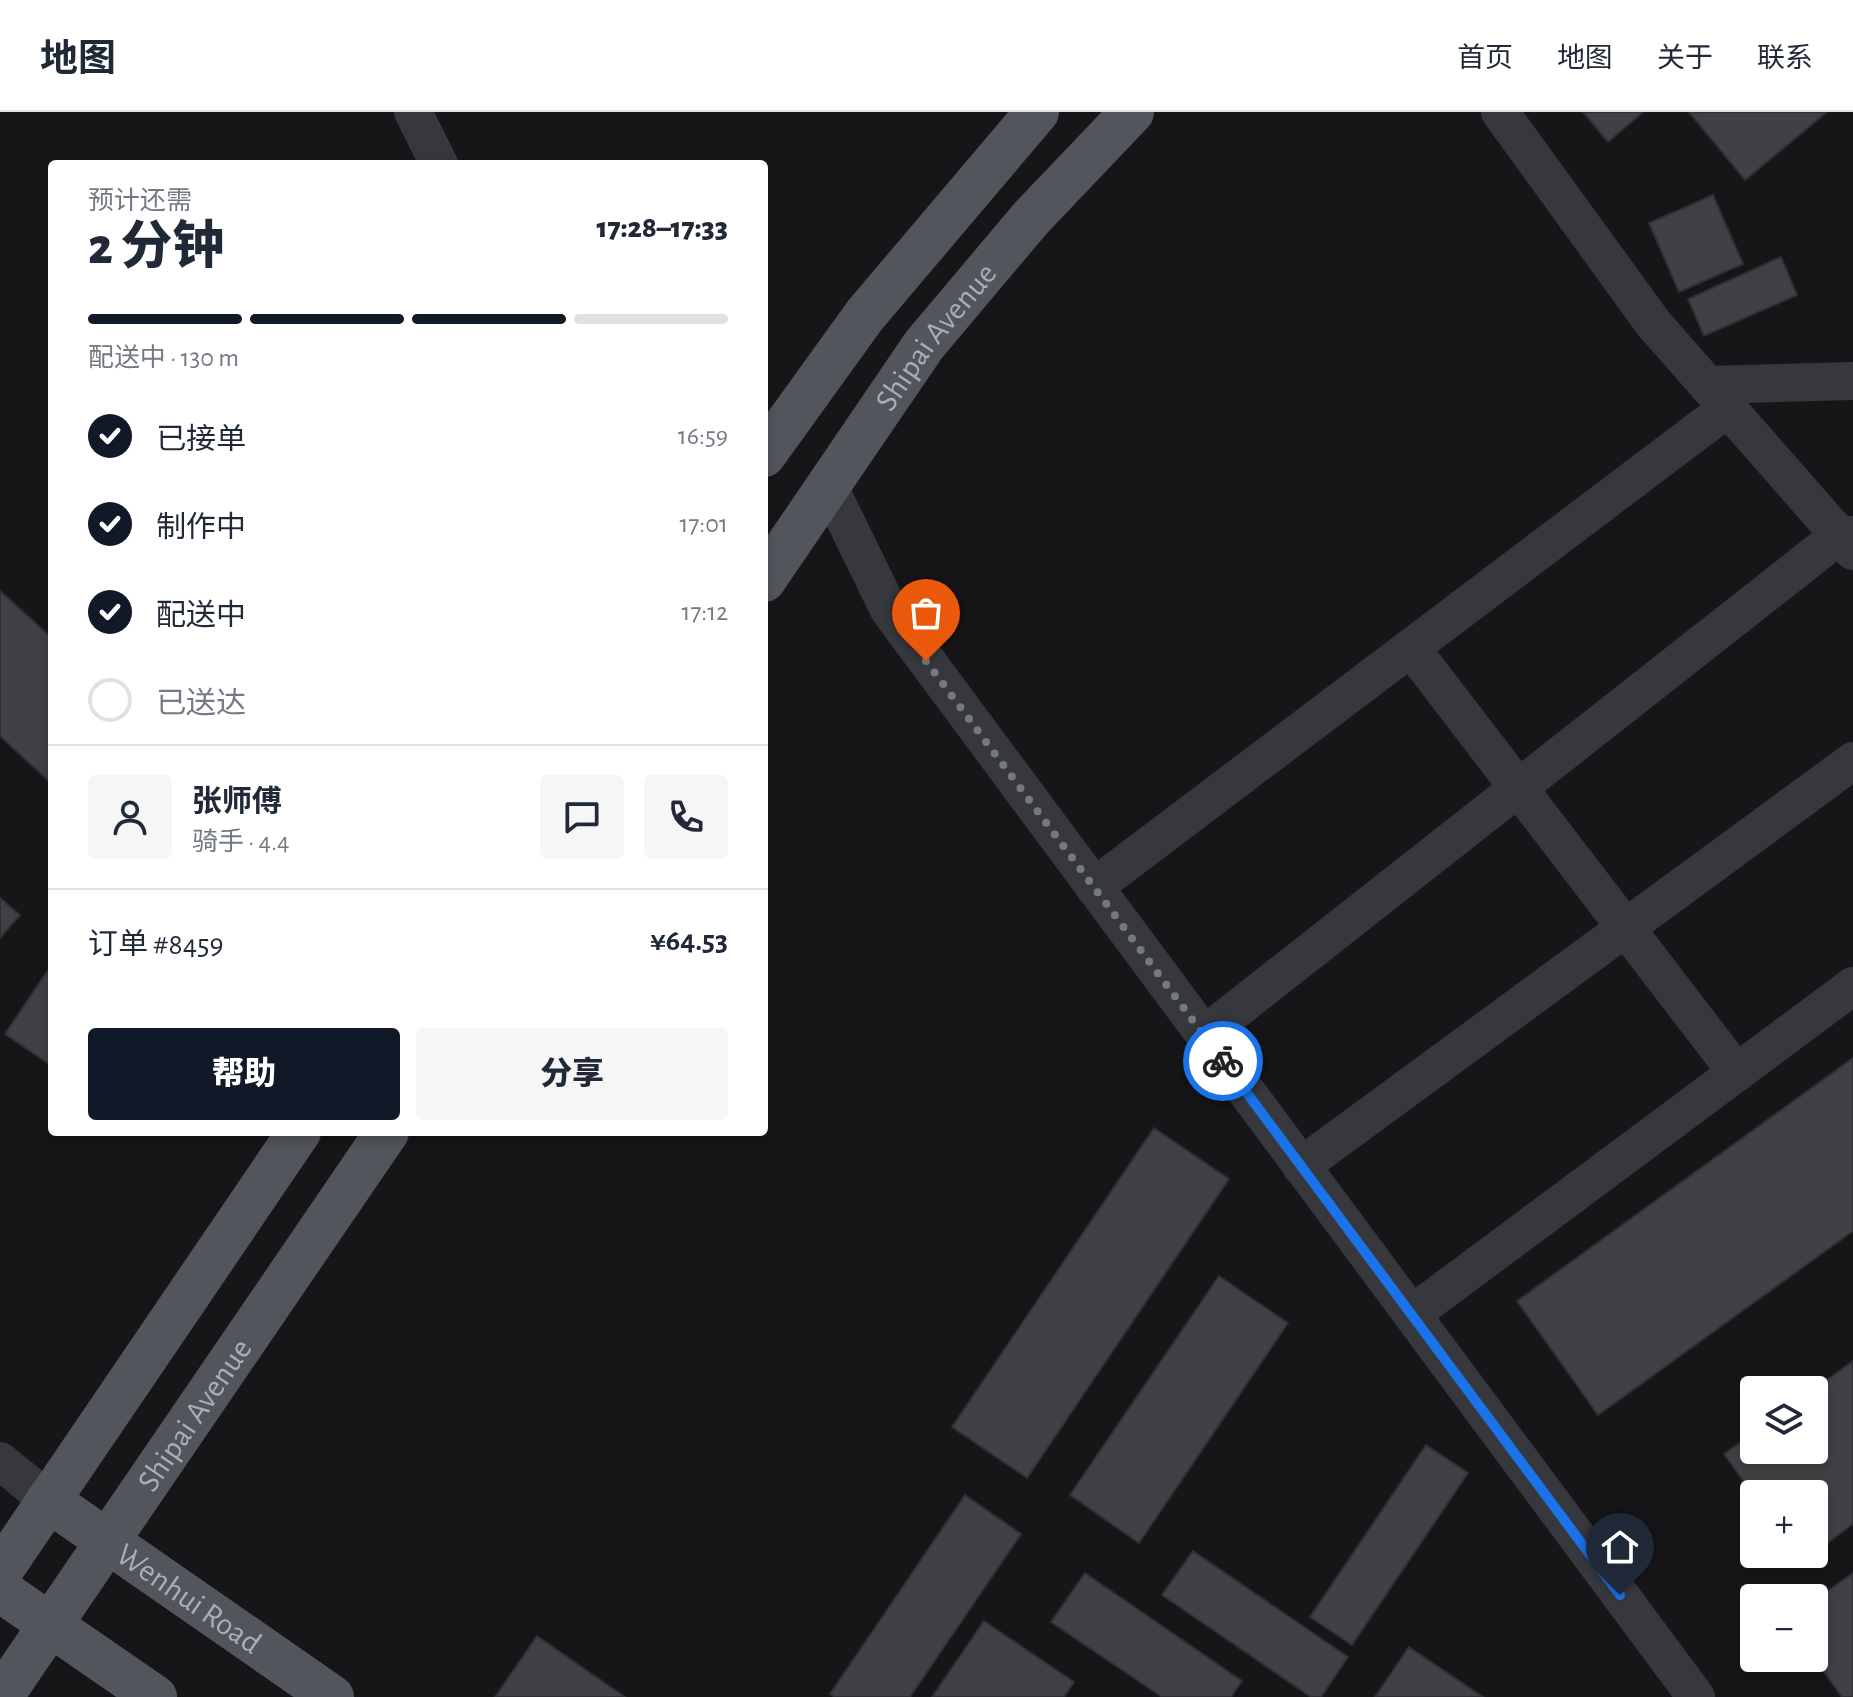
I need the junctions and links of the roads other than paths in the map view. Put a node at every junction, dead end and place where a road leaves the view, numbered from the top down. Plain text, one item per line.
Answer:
1 (413, 112) edge
2 (1037, 112) edge
3 (1132, 112) edge
4 (1500, 112) edge
5 (437, 160) edge
6 (1853, 381) edge
7 (1718, 397) junction
8 (768, 449) edge
9 (828, 485) junction
10 (1849, 540) edge
11 (768, 574) edge
12 (1411, 648) junction
13 (1853, 761) edge
14 (1519, 788) junction
15 (1094, 887) junction
16 (1626, 928) junction
17 (1853, 986) edge
18 (1204, 1035) junction
19 (1737, 1073) junction
20 (296, 1136) edge
21 (384, 1136) edge
22 (1301, 1166) junction
23 (1412, 1314) junction
24 (0, 1461) edge
25 (48, 1500) junction
26 (107, 1543) junction
27 (0, 1572) edge
28 (0, 1590) edge
29 (50, 1625) junction
30 (1, 1697) edge
31 (155, 1697) edge
32 (332, 1697) edge
33 (1696, 1697) edge

1 - 5 street
2 - 8 main road, Shipai Avenue
3 - 9 main road, Shipai Avenue
4 - 7 street
6 - 7 street
7 - 10 street
7 - 12 street
9 - 11 main road, Shipai Avenue
9 - 15 street
10 - 14 street
12 - 14 street
12 - 15 street
13 - 16 street
14 - 16 street
14 - 18 street
15 - 18 street
16 - 19 street
16 - 22 street
17 - 19 street
18 - 22 street
19 - 23 street
20 - 25 main road
21 - 26 main road, Shipai Avenue
22 - 23 street
23 - 33 street
24 - 25 street
25 - 26 main road, Wenhui Road
25 - 27 main road
26 - 29 main road, Shipai Avenue
26 - 32 main road, Wenhui Road
28 - 29 main road
29 - 30 main road, Shipai Avenue
29 - 31 main road

